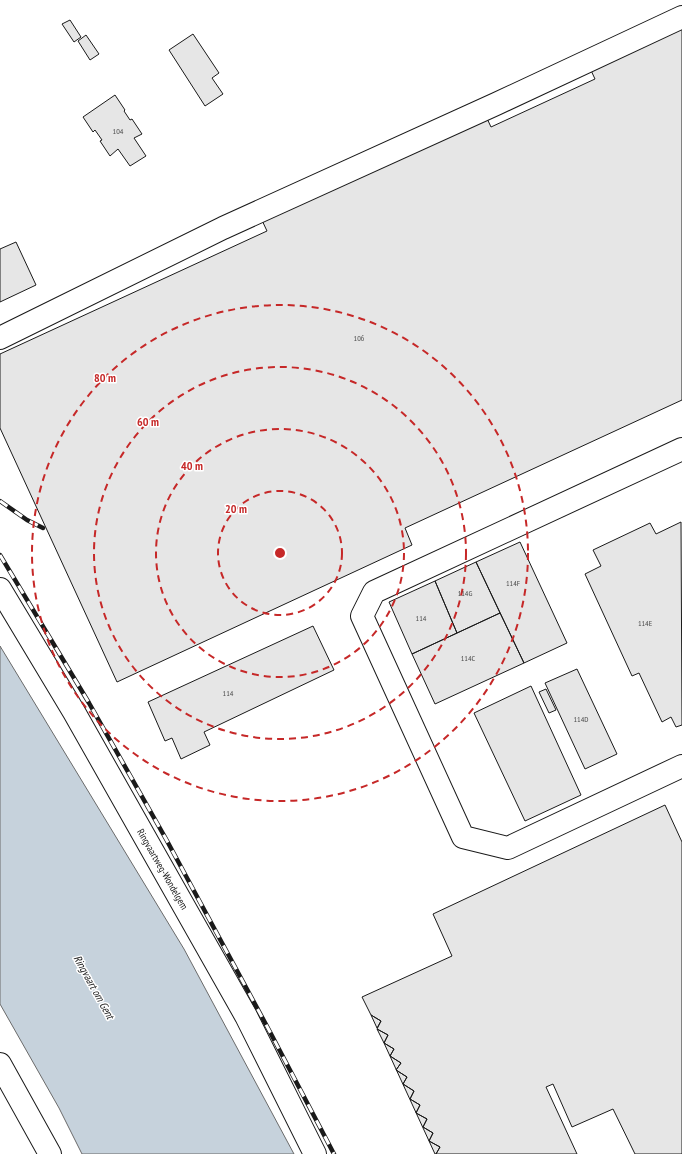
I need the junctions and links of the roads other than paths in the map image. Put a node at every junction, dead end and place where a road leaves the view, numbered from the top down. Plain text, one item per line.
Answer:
1 (682, 17) edge
2 (0, 338) edge
3 (682, 449) edge
4 (0, 589) edge
5 (682, 766) edge
6 (0, 1064) edge
7 (50, 1154) edge
8 (315, 1154) edge

1 - 2 street
3 - 5 street
4 - 8 street, Ringvaartweg-Wondelgem
6 - 7 street

